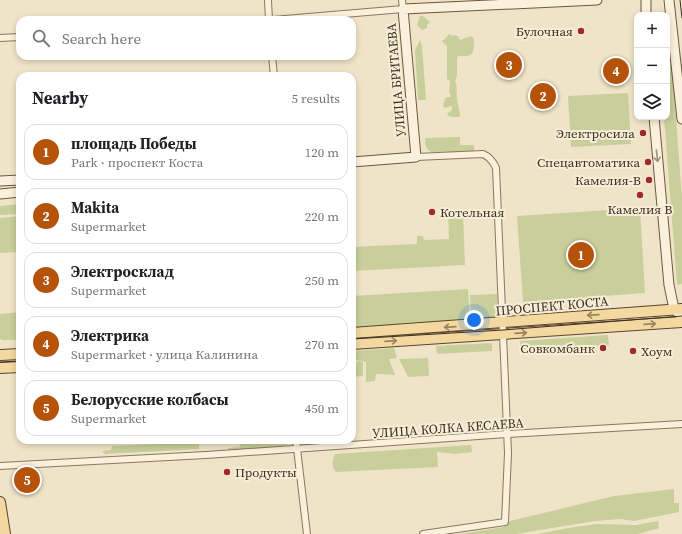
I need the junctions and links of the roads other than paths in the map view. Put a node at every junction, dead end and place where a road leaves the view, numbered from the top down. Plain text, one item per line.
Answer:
1 (268, 0) edge
2 (597, 0) edge
3 (646, 0) edge
4 (669, 0) edge
5 (403, 5) edge
6 (646, 12) edge
7 (269, 16) edge
8 (308, 16) edge
9 (16, 37) edge
10 (0, 38) edge
11 (272, 60) edge
12 (274, 72) edge
13 (682, 119) edge
14 (654, 120) edge
15 (416, 157) junction
16 (356, 162) edge
17 (16, 180) edge
18 (0, 181) edge
19 (16, 192) edge
20 (0, 194) edge
21 (679, 311) edge
22 (503, 322) junction
23 (682, 322) edge
24 (356, 334) edge
25 (503, 335) junction
26 (356, 344) edge
27 (16, 354) edge
28 (0, 355) edge
29 (16, 367) edge
30 (0, 368) edge
31 (682, 424) edge
32 (507, 434) junction
33 (296, 444) edge
34 (296, 449) junction
35 (0, 466) edge
36 (0, 502) edge
37 (2, 516) junction
38 (0, 527) edge
39 (5, 534) edge
40 (307, 534) edge
41 (423, 534) edge

1 - 7 street
2 - 5 street
3 - 6 street
4 - 13 street
5 - 8 street
5 - 15 street, УЛИЦА БРИТАЕВА
9 - 10 street
11 - 12 street
14 -> 21 street
15 - 16 street
15 - 22 street
17 - 18 street
19 - 20 street
21 -> 22 main road, ПРОСПЕКТ КОСТА
22 -> 24 main road, ПРОСПЕКТ КОСТА
22 - 25 street
25 -> 23 main road, ПРОСПЕКТ КОСТА
26 -> 25 main road, ПРОСПЕКТ КОСТА
25 - 32 street
27 - 28 main road
29 - 30 main road
31 - 32 street, УЛИЦА КОЛКА КЕСАЕВА
32 - 34 street, УЛИЦА КОЛКА КЕСАЕВА
32 - 41 street
33 - 34 street
34 - 35 street, УЛИЦА КОЛКА КЕСАЕВА
34 - 40 street
36 - 37 main road
37 - 38 main road
37 - 39 main road

